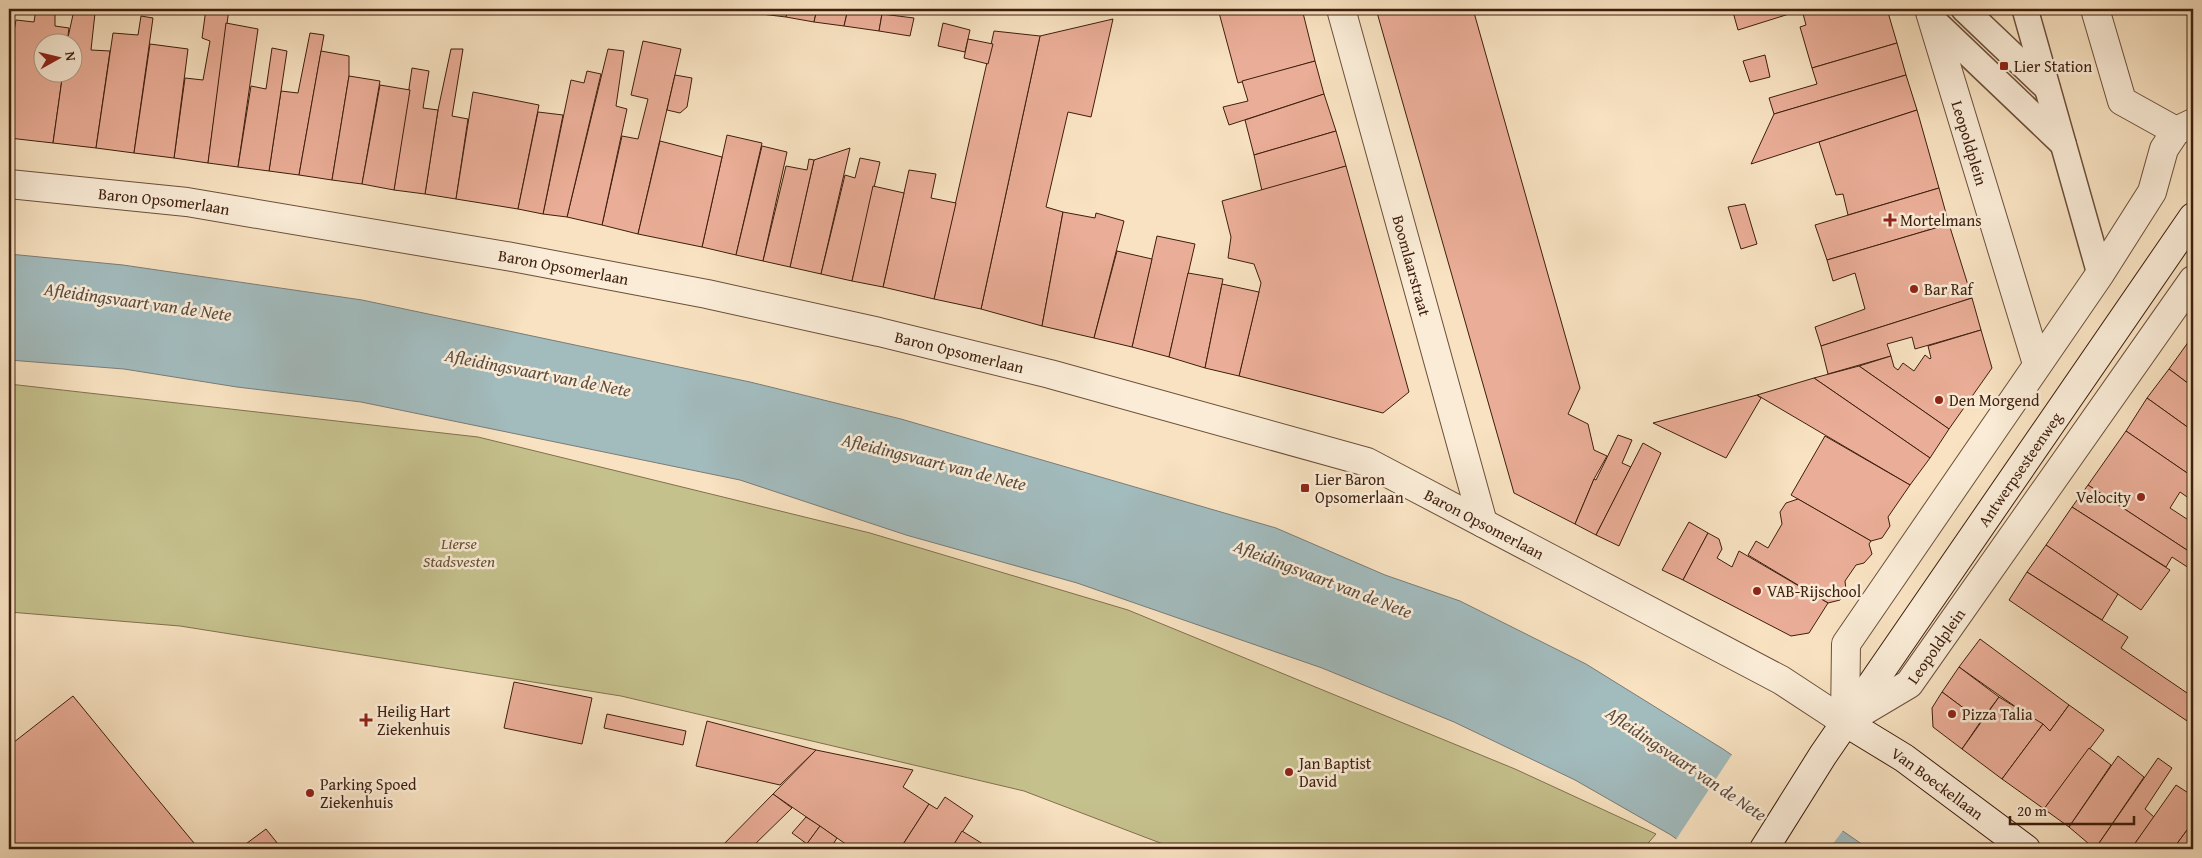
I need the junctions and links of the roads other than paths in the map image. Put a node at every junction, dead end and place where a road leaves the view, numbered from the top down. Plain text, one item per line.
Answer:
1 (1340, 9) edge
2 (1964, 9) edge
3 (2007, 9) edge
4 (2025, 9) edge
5 (2095, 9) edge
6 (1931, 15) edge
7 (2032, 32) junction
8 (2048, 89) junction
9 (2185, 127) edge
10 (2065, 146) junction
11 (9, 184) edge
12 (2193, 217) edge
13 (2100, 274) junction
14 (2193, 280) edge
15 (2037, 364) junction
16 (1483, 524) junction
17 (1845, 722) junction
18 (1764, 849) edge
19 (2026, 849) edge

1 - 16 street, Boomlaarstraat
2 - 8 lane
3 - 7 lane
4 - 7 lane
5 - 9 street
6 - 10 lane
6 - 15 street, Leopoldplein
7 - 8 lane
8 - 10 lane
9 - 13 street
10 - 13 lane
11 - 16 street, Baron Opsomerlaan
12 - 17 street, Antwerpsesteenweg
13 - 15 street
14 - 17 street, Leopoldplein
15 - 17 street
16 - 17 street, Baron Opsomerlaan
17 - 18 street, Antwerpsesteenweg
17 - 19 street, Van Boeckellaan

